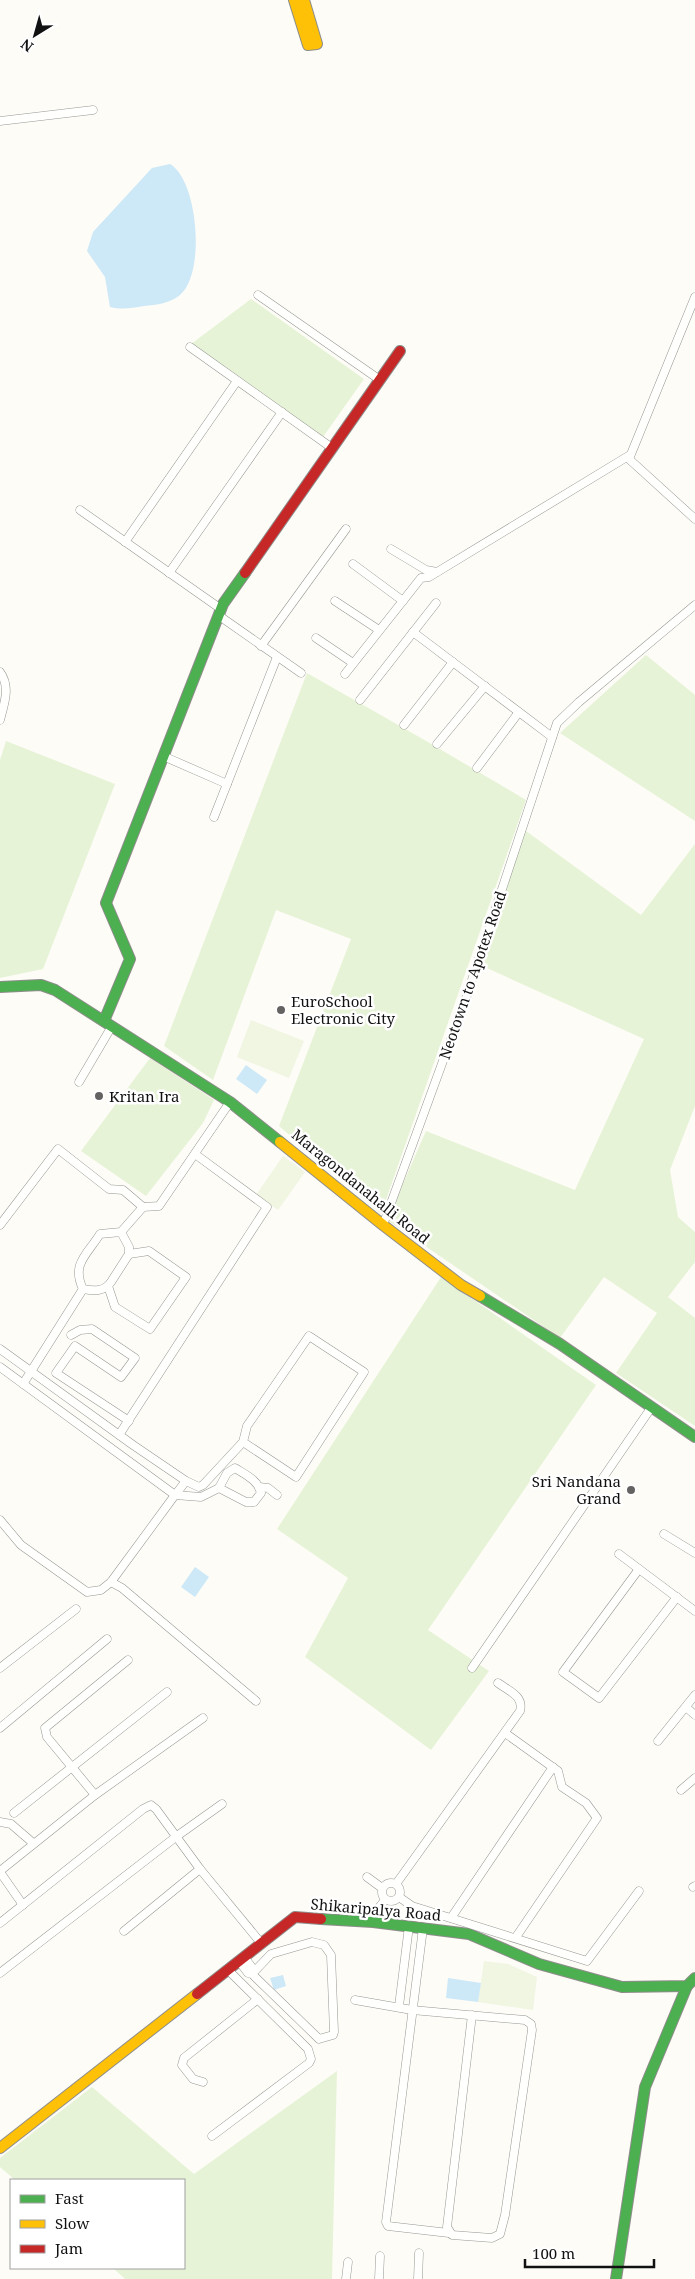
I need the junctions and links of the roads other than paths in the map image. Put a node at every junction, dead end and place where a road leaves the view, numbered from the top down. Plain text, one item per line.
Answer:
1 (294, 0) edge
2 (304, 0) edge
3 (93, 110) dead end
4 (0, 121) edge
5 (258, 295) dead end
6 (695, 297) edge
7 (190, 347) dead end
8 (400, 351) dead end
9 (380, 380) junction
10 (238, 381) junction
11 (282, 412) junction
12 (332, 448) junction
13 (630, 457) junction
14 (80, 510) dead end
15 (695, 519) edge
16 (346, 528) dead end
17 (125, 542) junction
18 (391, 549) dead end
19 (353, 564) dead end
20 (437, 572) junction
21 (169, 573) junction
22 (403, 600) junction
23 (335, 601) dead end
24 (436, 603) dead end
25 (695, 605) edge
26 (219, 612) junction
27 (379, 630) junction
28 (413, 632) junction
29 (316, 638) dead end
30 (262, 646) junction
31 (277, 657) junction
32 (453, 662) junction
33 (353, 663) junction
34 (0, 672) edge
35 (301, 673) dead end
36 (344, 674) dead end
37 (485, 686) junction
38 (360, 700) dead end
39 (519, 712) junction
40 (0, 720) edge
41 (404, 725) dead end
42 (552, 737) junction
43 (437, 744) dead end
44 (163, 756) junction
45 (477, 768) dead end
46 (227, 784) junction
47 (214, 817) dead end
48 (0, 987) edge
49 (108, 1024) junction
50 (79, 1082) dead end
51 (230, 1102) junction
52 (194, 1154) junction
53 (143, 1207) junction
54 (0, 1225) edge
55 (383, 1225) junction
56 (121, 1232) junction
57 (129, 1254) junction
58 (108, 1286) junction
59 (83, 1289) junction
60 (59, 1326) junction
61 (71, 1334) junction
62 (75, 1346) junction
63 (0, 1349) edge
64 (0, 1366) edge
65 (31, 1373) junction
66 (23, 1384) junction
67 (651, 1408) junction
68 (129, 1421) junction
69 (119, 1435) junction
70 (695, 1436) edge
71 (243, 1442) junction
72 (186, 1481) junction
73 (259, 1487) junction
74 (220, 1488) junction
75 (277, 1495) dead end
76 (175, 1496) junction
77 (0, 1520) edge
78 (664, 1534) dead end
79 (695, 1553) edge
80 (619, 1554) dead end
81 (639, 1569) junction
82 (111, 1582) junction
83 (677, 1597) junction
84 (76, 1609) dead end
85 (695, 1611) edge
86 (108, 1639) dead end
87 (128, 1660) dead end
88 (0, 1668) edge
89 (472, 1668) dead end
90 (498, 1683) dead end
91 (167, 1692) dead end
92 (695, 1695) edge
93 (256, 1701) dead end
94 (686, 1707) junction
95 (695, 1715) edge
96 (203, 1718) dead end
97 (0, 1728) edge
98 (505, 1733) junction
99 (658, 1741) dead end
100 (553, 1767) junction
101 (72, 1768) junction
102 (695, 1778) edge
103 (682, 1790) dead end
104 (94, 1795) junction
105 (222, 1804) dead end
106 (14, 1813) dead end
107 (0, 1822) edge
108 (177, 1836) junction
109 (33, 1843) junction
110 (200, 1869) junction
111 (0, 1871) edge
112 (367, 1877) dead end
113 (396, 1884) junction
114 (382, 1888) junction
115 (639, 1891) dead end
116 (399, 1898) junction
117 (386, 1900) junction
118 (23, 1905) junction
119 (451, 1918) junction
120 (368, 1921) junction
121 (0, 1923) edge
122 (409, 1926) junction
123 (423, 1928) junction
124 (124, 1931) dead end
125 (516, 1937) junction
126 (261, 1944) junction
127 (241, 1959) junction
128 (587, 1961) junction
129 (228, 1970) junction
130 (253, 1972) junction
131 (0, 1973) edge
132 (583, 1978) junction
133 (695, 1978) edge
134 (687, 1986) junction
135 (258, 1999) junction
136 (355, 2000) dead end
137 (399, 2006) junction
138 (412, 2010) junction
139 (472, 2015) junction
140 (203, 2082) dead end
141 (212, 2136) dead end
142 (0, 2148) edge
143 (450, 2233) junction
144 (420, 2253) dead end
145 (380, 2256) dead end
146 (348, 2262) dead end
147 (346, 2279) edge
148 (379, 2279) edge
149 (418, 2279) edge
150 (616, 2279) edge

1 - 2 street
3 - 4 street
5 - 9 street
6 - 13 street
7 - 10 street
8 - 9 street
9 - 12 street
10 - 11 street
10 - 17 street
11 - 12 street
11 - 21 street
12 - 26 street
13 - 15 street
13 - 20 street
14 - 17 street
16 - 30 street
17 - 21 street
18 - 20 street
19 - 22 street
20 - 22 street
21 - 26 street
22 - 27 street
23 - 27 street
24 - 28 street
25 - 42 street, Neotown to Apotex Road
26 - 30 street
26 - 44 street
27 - 33 street
28 - 32 street
28 - 38 street
29 - 33 street
30 - 31 street
31 - 35 street
31 - 46 street
32 - 37 street
32 - 41 street
33 - 36 street
34 - 40 street
37 - 39 street
37 - 43 street
39 - 42 street
39 - 45 street
42 - 55 street, Neotown to Apotex Road
44 - 46 street
44 - 49 street
46 - 47 street
48 - 49 street, Maragondanahalli Road
49 - 50 street
49 - 51 street, Maragondanahalli Road
51 - 52 street
51 - 55 street, Maragondanahalli Road
52 - 53 street
52 - 68 street
53 - 54 street
53 - 56 street
55 - 67 street, Maragondanahalli Road
56 - 57 street
56 - 59 street
57 - 58 street
57 - 58 street
58 - 59 street
59 - 60 street
60 - 61 street
60 - 65 street
61 - 62 street
61 - 62 street
62 - 68 street
63 - 65 street
64 - 66 street
65 - 66 street
65 - 69 street
66 - 76 street
67 - 70 street, Maragondanahalli Road
67 - 89 street
68 - 69 street
69 - 72 street
71 - 71 street
71 - 72 street
72 - 76 street
73 - 74 street
73 - 74 street
73 - 75 street
74 - 76 street
76 - 82 street
77 - 82 street
78 - 79 street
80 - 81 street
81 - 83 street
81 - 83 street
82 - 93 street
83 - 85 street
84 - 88 street
86 - 97 street
87 - 101 street
90 - 98 street
91 - 101 street
92 - 94 street
94 - 95 street
94 - 99 street
96 - 104 street
98 - 100 street
98 - 113 street
100 - 119 street
100 - 125 street
101 - 104 street
101 - 106 street
102 - 103 street
104 - 109 street
105 - 108 street
107 - 109 street
108 - 110 street
108 - 118 street
108 - 131 street
109 - 111 street
110 - 124 street
110 - 126 street
111 - 118 street
112 - 114 street
113 - 114 street
113 - 116 street
114 - 117 street
115 - 128 street
116 - 117 street
116 - 119 street
117 - 120 street
118 - 121 street
119 - 125 street
120 - 122 street, Shikaripalya Road
120 - 126 street, Shikaripalya Road
122 - 123 street, Shikaripalya Road
122 - 137 street
123 - 132 street, Shikaripalya Road
123 - 138 street
125 - 128 street
126 - 127 street, Shikaripalya Road
127 - 129 street, Shikaripalya Road
127 - 130 street
128 - 132 street
129 - 135 street
129 - 142 street, Shikaripalya Road
130 - 130 street
132 - 134 street, Shikaripalya Road
133 - 134 street
134 - 150 street
135 - 140 street
135 - 141 street
136 - 137 street
137 - 138 street
138 - 139 street
138 - 143 street
139 - 143 street
139 - 143 street
144 - 149 street
145 - 148 street
146 - 147 street

